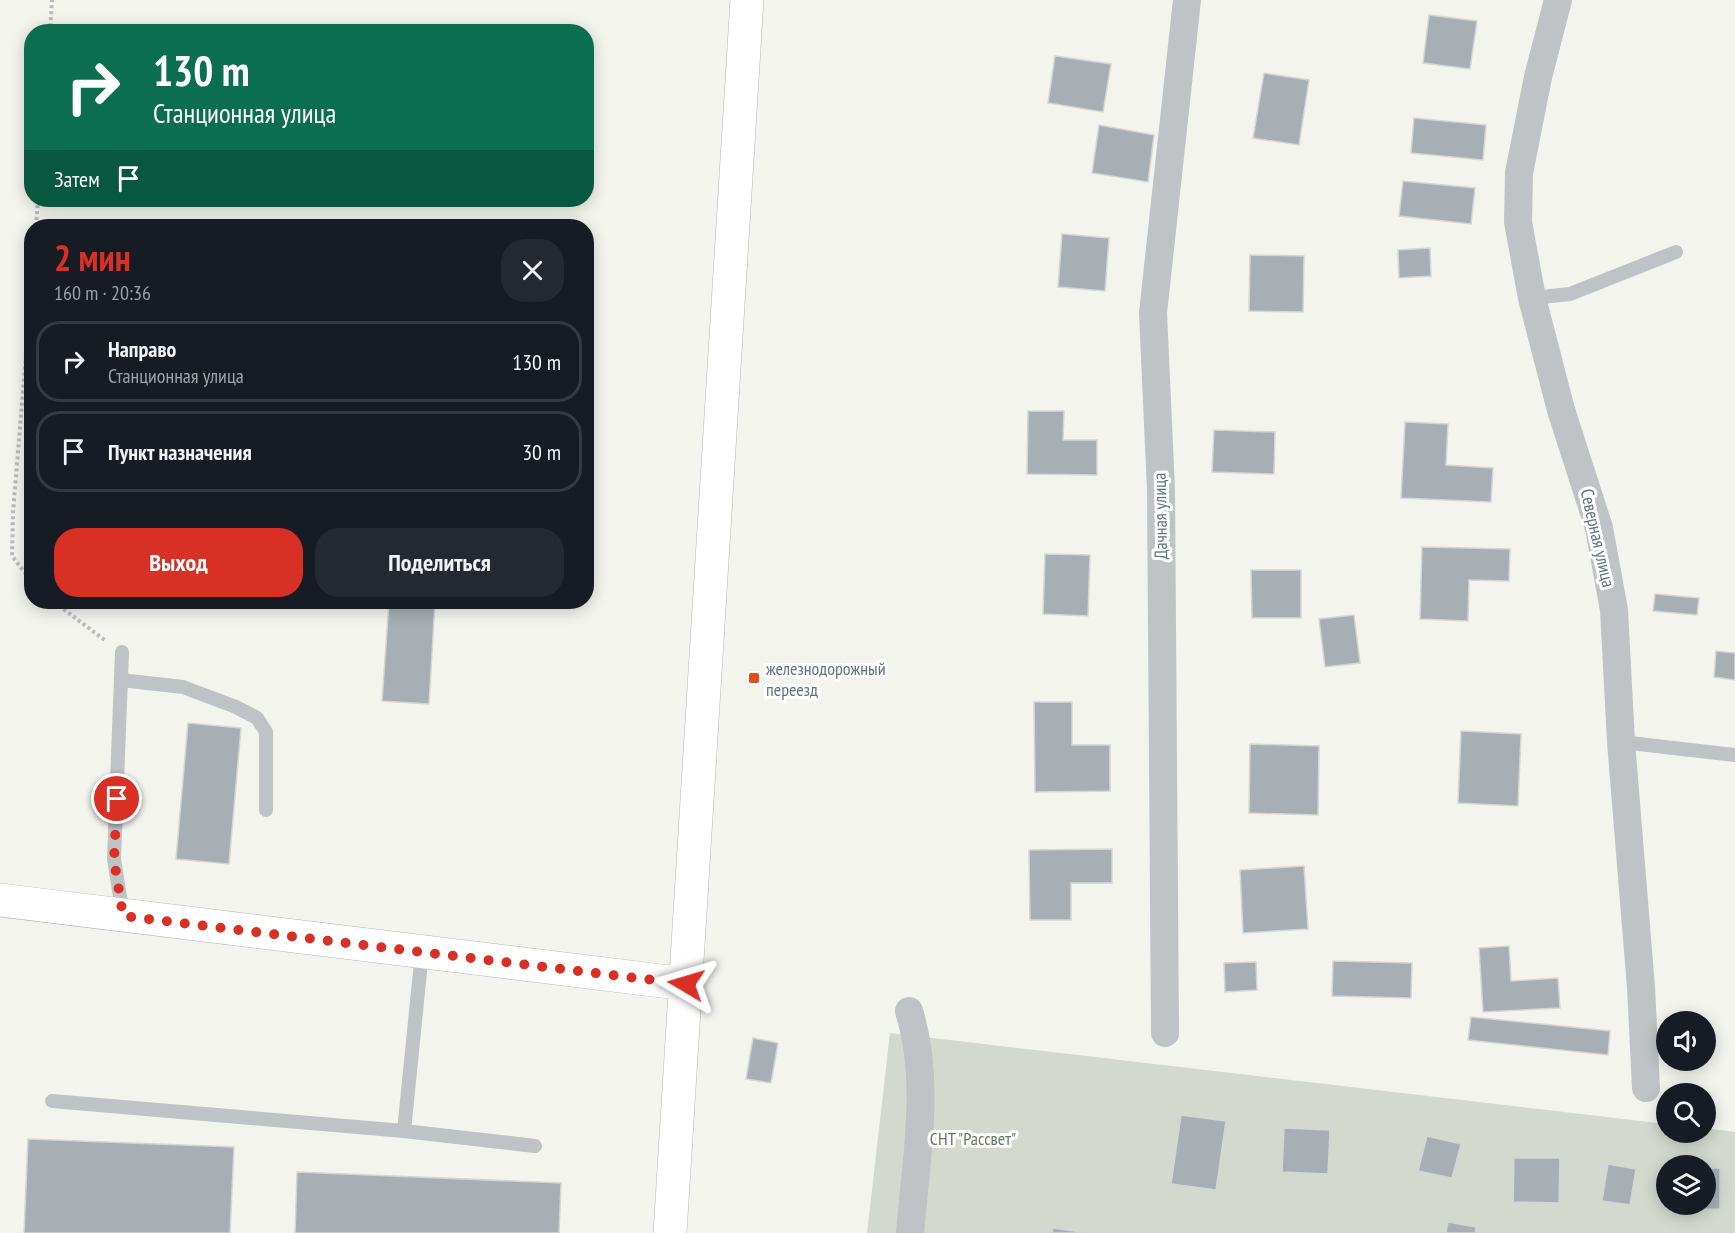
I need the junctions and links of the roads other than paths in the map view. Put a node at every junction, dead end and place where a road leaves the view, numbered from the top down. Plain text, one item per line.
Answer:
1 (747, 0) edge
2 (1187, 0) edge
3 (1558, 0) edge
4 (1676, 252) dead end
5 (1532, 298) junction
6 (122, 652) road end
7 (121, 680) junction
8 (1621, 742) junction
9 (1735, 754) edge
10 (266, 810) dead end
11 (0, 900) edge
12 (123, 916) junction
13 (423, 952) junction
14 (686, 984) junction
15 (909, 1011) dead end
16 (1164, 1033) dead end
17 (1646, 1088) dead end
18 (52, 1101) dead end
19 (404, 1131) junction
20 (535, 1146) dead end
21 (670, 1233) edge
22 (910, 1233) edge

1 - 14 street
2 - 16 street, Дачная улица
3 - 5 street, Северная улица
4 - 5 lane
5 - 8 street, Северная улица
6 - 7 lane
7 - 10 lane
7 - 12 lane
8 - 9 lane
8 - 17 street, Северная улица
11 - 12 street
12 - 13 street
13 - 14 street
13 - 19 lane
14 - 21 street
15 - 22 street
18 - 19 lane
19 - 20 lane

